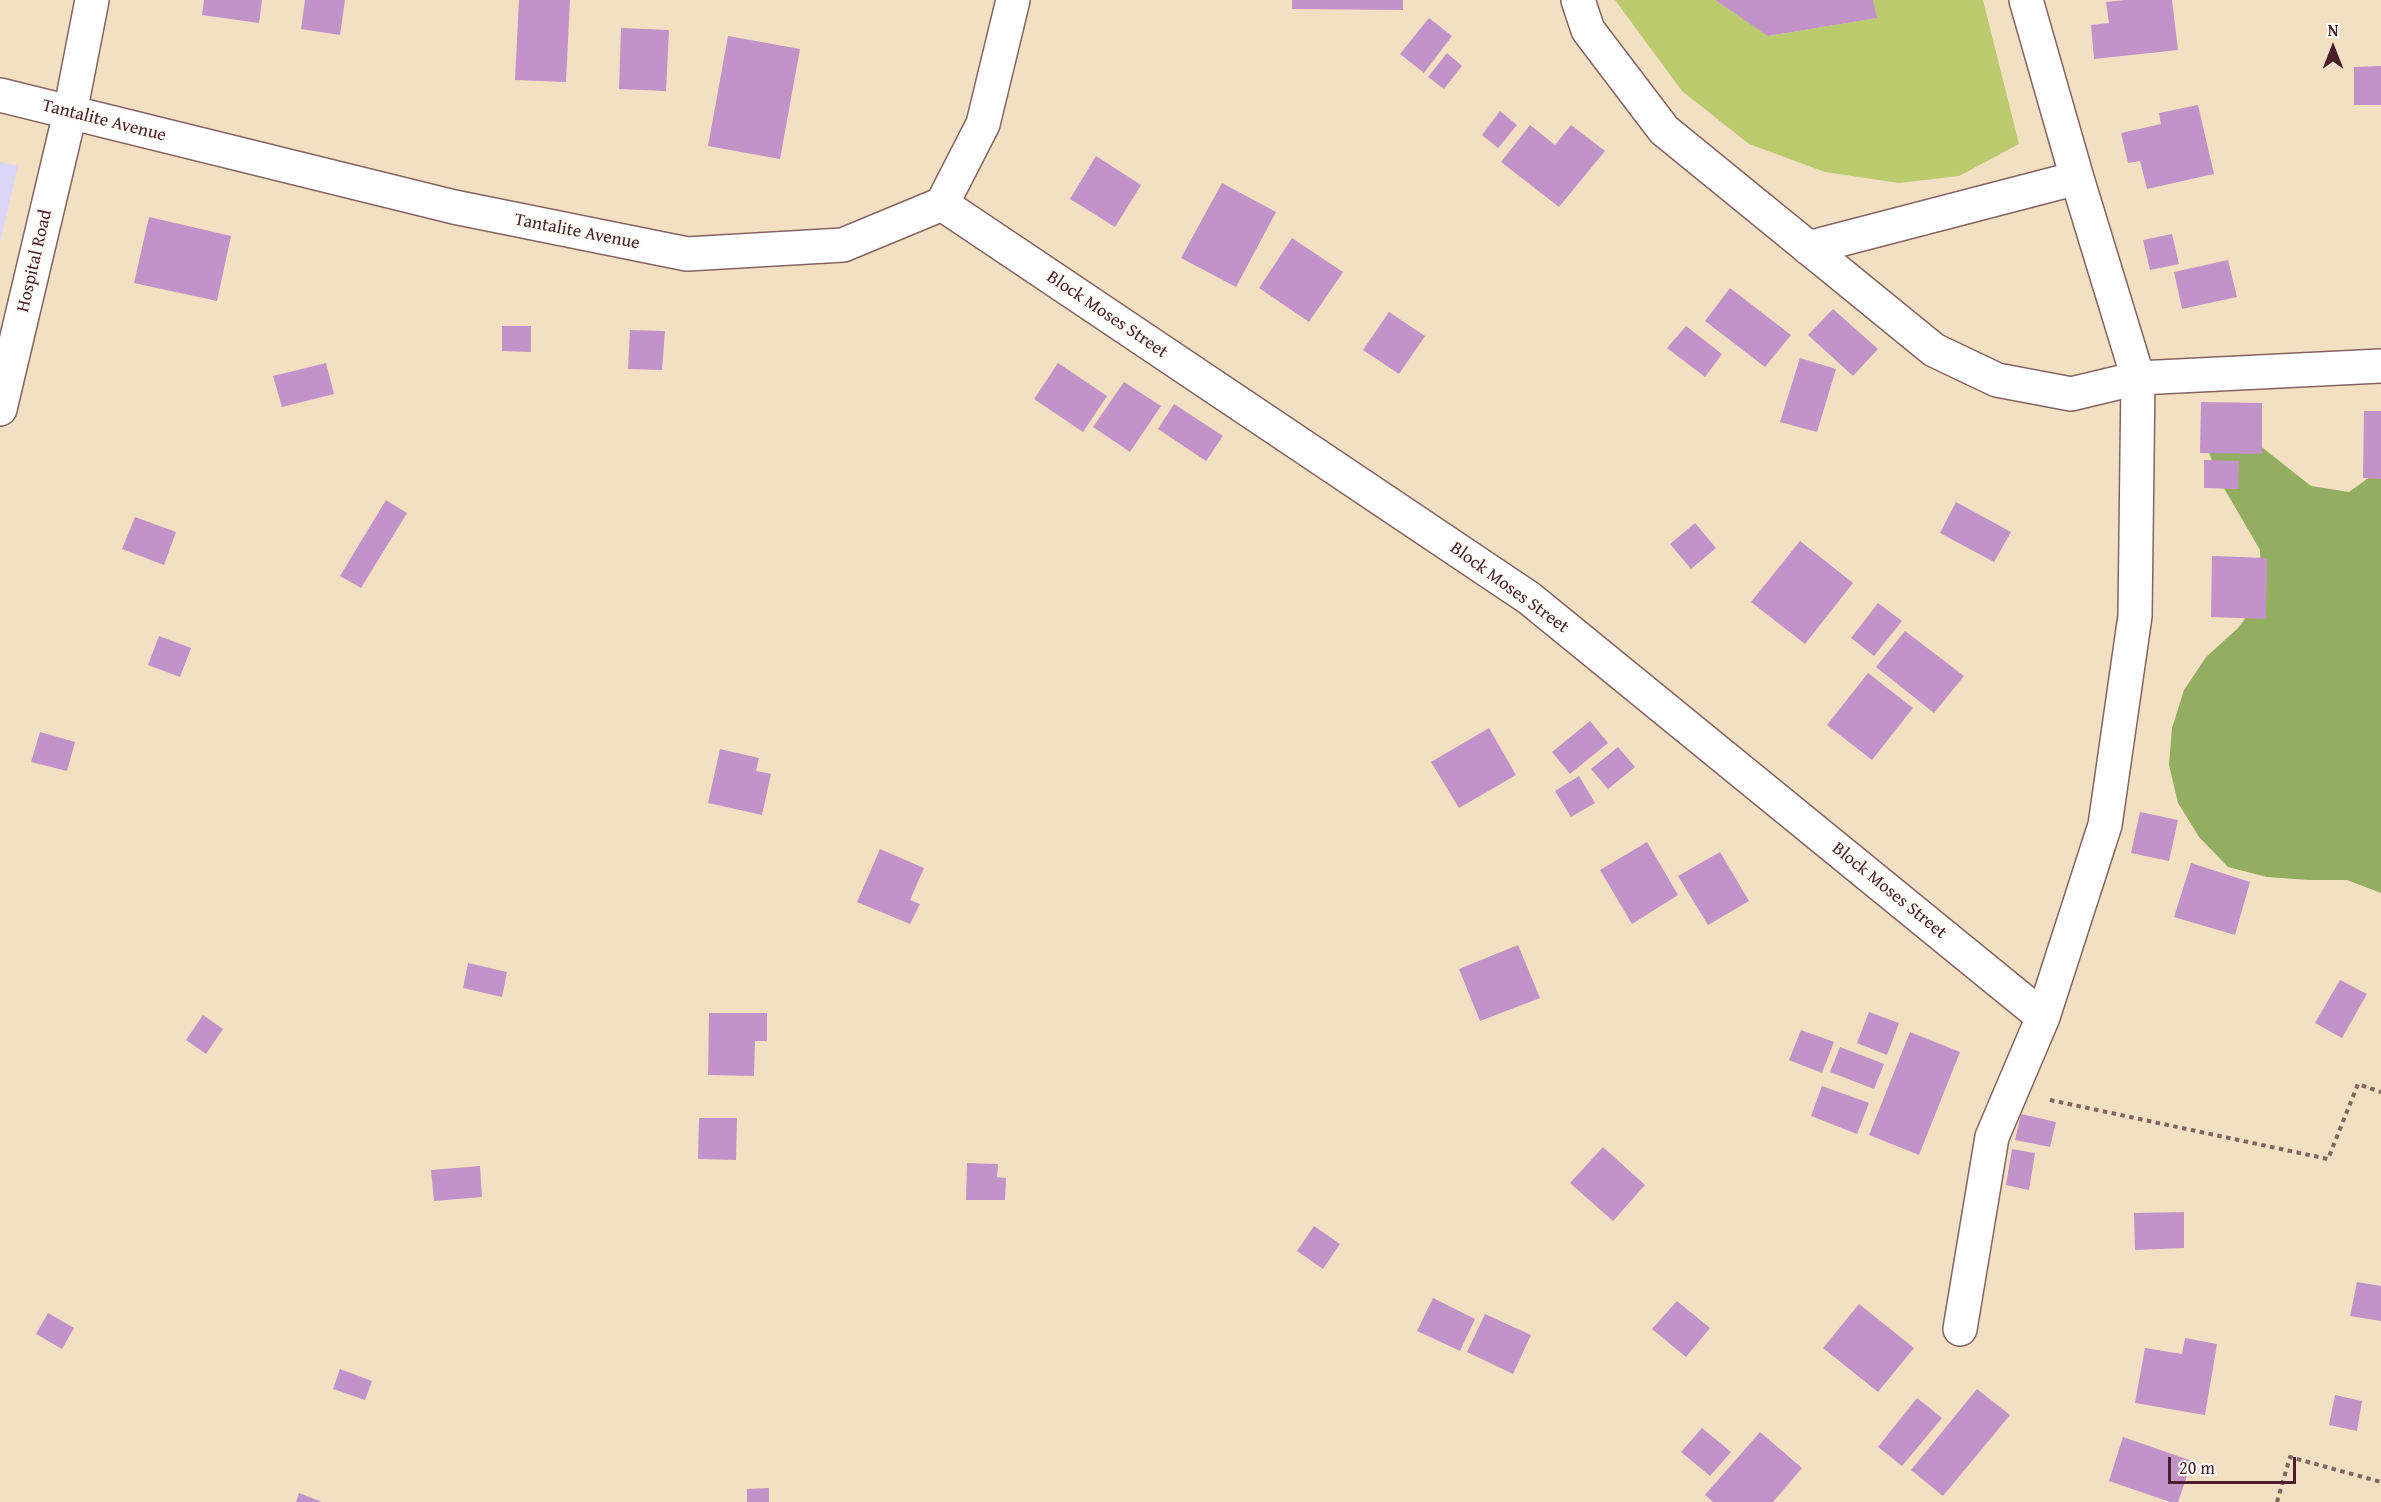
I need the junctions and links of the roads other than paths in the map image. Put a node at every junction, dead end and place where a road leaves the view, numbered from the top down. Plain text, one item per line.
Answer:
1 (92, 0) edge
2 (1013, 0) edge
3 (1578, 0) edge
4 (2026, 0) edge
5 (0, 95) edge
6 (70, 112) junction
7 (2077, 178) junction
8 (942, 204) junction
9 (1808, 248) junction
10 (2381, 366) edge
11 (2138, 378) junction
12 (0, 409) edge
13 (2043, 1017) junction
14 (1960, 1329) dead end

1 - 6 street, Hospital Road
2 - 8 street
3 - 9 street
4 - 7 street
5 - 6 street, Tantalite Avenue
6 - 8 street, Tantalite Avenue
6 - 12 street, Hospital Road
7 - 9 street
7 - 11 street
8 - 13 street, Block Moses Street
9 - 11 street
10 - 11 street
11 - 13 street
13 - 14 street

